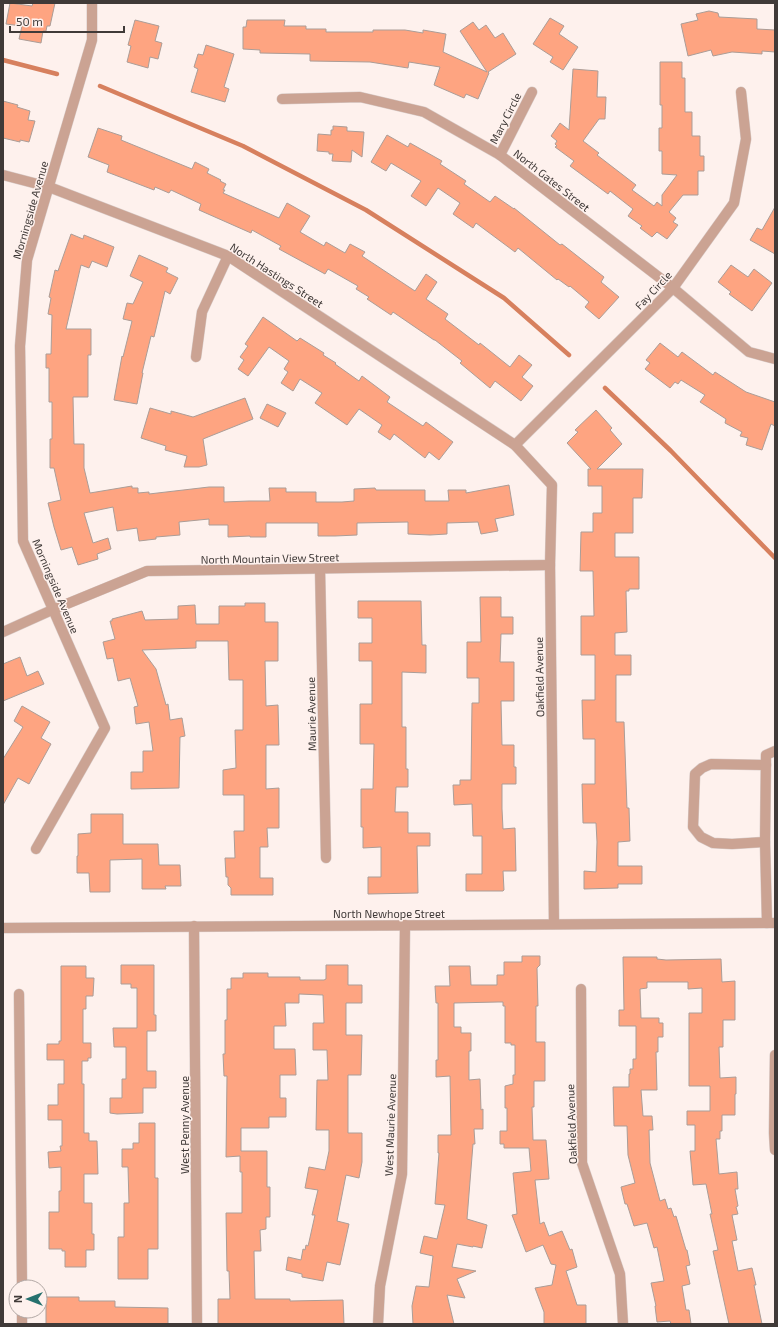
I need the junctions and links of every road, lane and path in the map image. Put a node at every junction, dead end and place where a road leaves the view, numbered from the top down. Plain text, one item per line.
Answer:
1 (92, 3) edge
2 (532, 92) dead end
3 (742, 92) dead end
4 (282, 99) dead end
5 (500, 155) junction
6 (3, 175) edge
7 (49, 187) junction
8 (228, 256) junction
9 (674, 288) junction
10 (196, 357) dead end
11 (775, 359) edge
12 (515, 445) junction
13 (550, 565) junction
14 (320, 570) junction
15 (52, 610) junction
16 (3, 632) edge
17 (775, 751) edge
18 (766, 765) junction
19 (766, 842) junction
20 (36, 849) dead end
21 (326, 858) dead end
22 (771, 881) edge
23 (771, 923) edge
24 (554, 924) junction
25 (405, 925) junction
26 (194, 926) junction
27 (3, 928) edge
28 (581, 989) dead end
29 (19, 994) dead end
30 (775, 1056) edge
31 (774, 1133) edge
32 (775, 1150) edge
33 (22, 1279) edge
34 (197, 1324) edge
35 (378, 1324) edge
36 (623, 1324) edge

1 - 7 street, Morningside Avenue
2 - 5 street, Mary Circle
3 - 9 street, Fay Circle
4 - 5 street, North Gates Street
5 - 9 street, North Gates Street
6 - 7 street, North Hastings Street
7 - 8 street, North Hastings Street
7 - 15 street, Morningside Avenue
8 - 10 street
8 - 12 street, North Hastings Street
9 - 11 street, North Gates Street
9 - 12 street, Fay Circle
12 - 13 street, Oakfield Avenue
13 - 14 street, North Mountain View Street
13 - 24 street, Oakfield Avenue
14 - 15 street, North Mountain View Street
14 - 21 street, Maurie Avenue
15 - 16 street, North Mountain View Street
15 - 20 street, Morningside Avenue
17 - 18 street
18 - 19 street
18 - 19 street
19 - 22 street
22 - 23 street
23 - 24 street, North Newhope Street
24 - 25 street, North Newhope Street
25 - 26 street, North Newhope Street
25 - 35 street, West Maurie Avenue
26 - 27 street, North Newhope Street
26 - 34 street, West Penny Avenue
28 - 36 street, Oakfield Avenue
29 - 33 street
30 - 31 street
31 - 32 street

